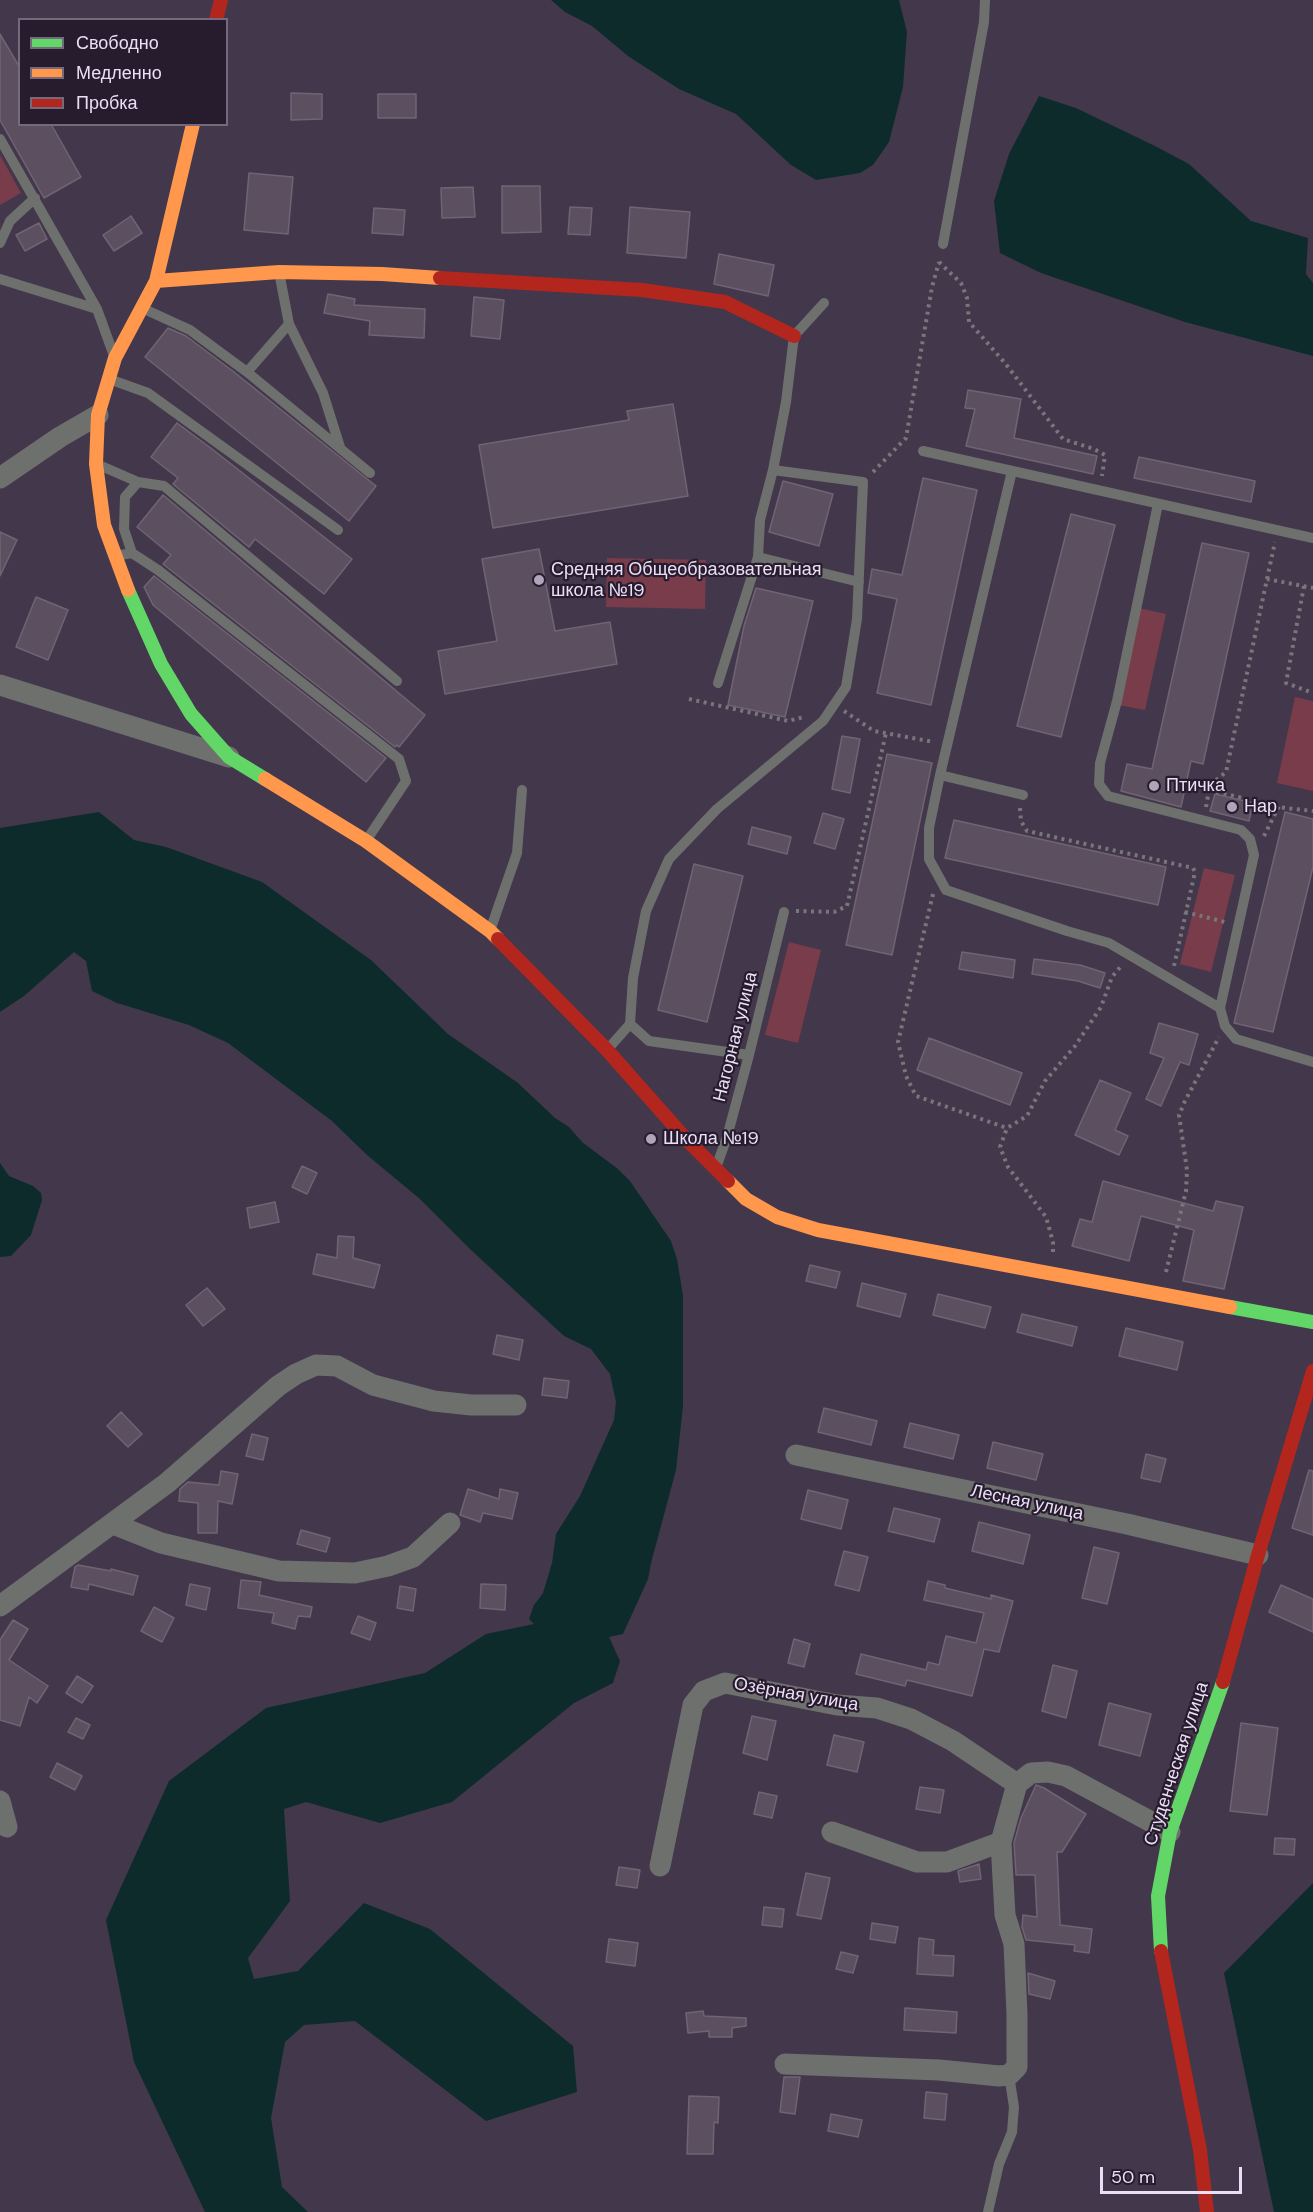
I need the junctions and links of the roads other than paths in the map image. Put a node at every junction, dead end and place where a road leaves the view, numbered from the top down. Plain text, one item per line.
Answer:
1 (221, 0) edge
2 (985, 0) edge
3 (216, 18) edge
4 (193, 126) edge
5 (0, 138) edge
6 (35, 198) junction
7 (0, 243) edge
8 (943, 244) road end
9 (279, 272) junction
10 (0, 279) edge
11 (156, 281) junction
12 (824, 303) dead end
13 (142, 308) junction
14 (97, 309) junction
15 (290, 324) junction
16 (795, 336) junction
17 (115, 358) junction
18 (247, 372) junction
19 (109, 379) junction
20 (98, 415) junction
21 (340, 447) junction
22 (923, 451) dead end
23 (96, 464) junction
24 (773, 470) junction
25 (1012, 471) junction
26 (370, 472) dead end
27 (1, 476) edge
28 (138, 482) junction
29 (1158, 504) junction
30 (339, 530) dead end
31 (1313, 538) edge
32 (132, 553) junction
33 (115, 556) junction
34 (758, 557) junction
35 (859, 582) junction
36 (397, 681) dead end
37 (718, 683) dead end
38 (0, 685) edge
39 (229, 757) junction
40 (940, 775) junction
41 (522, 790) dead end
42 (1023, 795) road end
43 (366, 841) junction
44 (783, 912) road end
45 (490, 931) junction
46 (1220, 1008) junction
47 (630, 1024) junction
48 (607, 1050) junction
49 (749, 1055) junction
50 (1313, 1062) edge
51 (716, 1168) junction
52 (1313, 1322) edge
53 (1313, 1371) edge
54 (516, 1405) dead end
55 (796, 1455) dead end
56 (450, 1523) dead end
57 (113, 1524) junction
58 (1258, 1555) junction
59 (0, 1606) edge
60 (1017, 1784) junction
61 (0, 1801) edge
62 (7, 1827) dead end
63 (832, 1832) dead end
64 (1170, 1832) junction
65 (1001, 1842) junction
66 (660, 1866) dead end
67 (785, 2064) dead end
68 (1009, 2074) junction
69 (988, 2212) edge
70 (1207, 2212) edge

1 - 3 street
2 - 8 lane
4 - 11 street
5 - 6 lane
6 - 7 lane
6 - 14 lane
9 - 11 street
9 - 15 lane
9 - 16 street
10 - 14 lane
11 - 13 street
12 - 16 lane
13 - 17 street
13 - 18 lane
14 - 17 lane
15 - 18 lane
15 - 21 lane
16 - 24 lane
17 - 19 street
18 - 21 lane
19 - 20 street
19 - 30 lane
20 - 23 street
20 - 27 street
21 - 26 lane
22 - 25 lane
23 - 28 lane
23 - 33 street
24 - 34 lane
24 - 35 lane
25 - 29 lane
25 - 40 lane
28 - 32 lane
28 - 36 lane
29 - 31 lane
29 - 46 lane
32 - 33 lane
32 - 43 lane
33 - 39 street
34 - 35 lane
34 - 37 lane
35 - 47 lane
38 - 39 street
39 - 43 street
40 - 42 lane
40 - 46 lane
41 - 45 lane
43 - 45 street
44 - 49 lane, Нагорная улица
45 - 48 street
46 - 50 lane
47 - 48 lane
47 - 49 lane
48 - 51 street
49 - 51 lane, Нагорная улица
51 - 52 street
53 - 58 street, Студенческая улица
54 - 57 street
55 - 58 street, Лесная улица
56 - 57 street
57 - 59 street
58 - 64 street, Студенческая улица
60 - 64 street
60 - 65 street
60 - 66 street, Озёрная улица
61 - 62 street
63 - 65 street
64 - 70 street, Студенческая улица
65 - 68 street
67 - 68 street
68 - 69 lane

